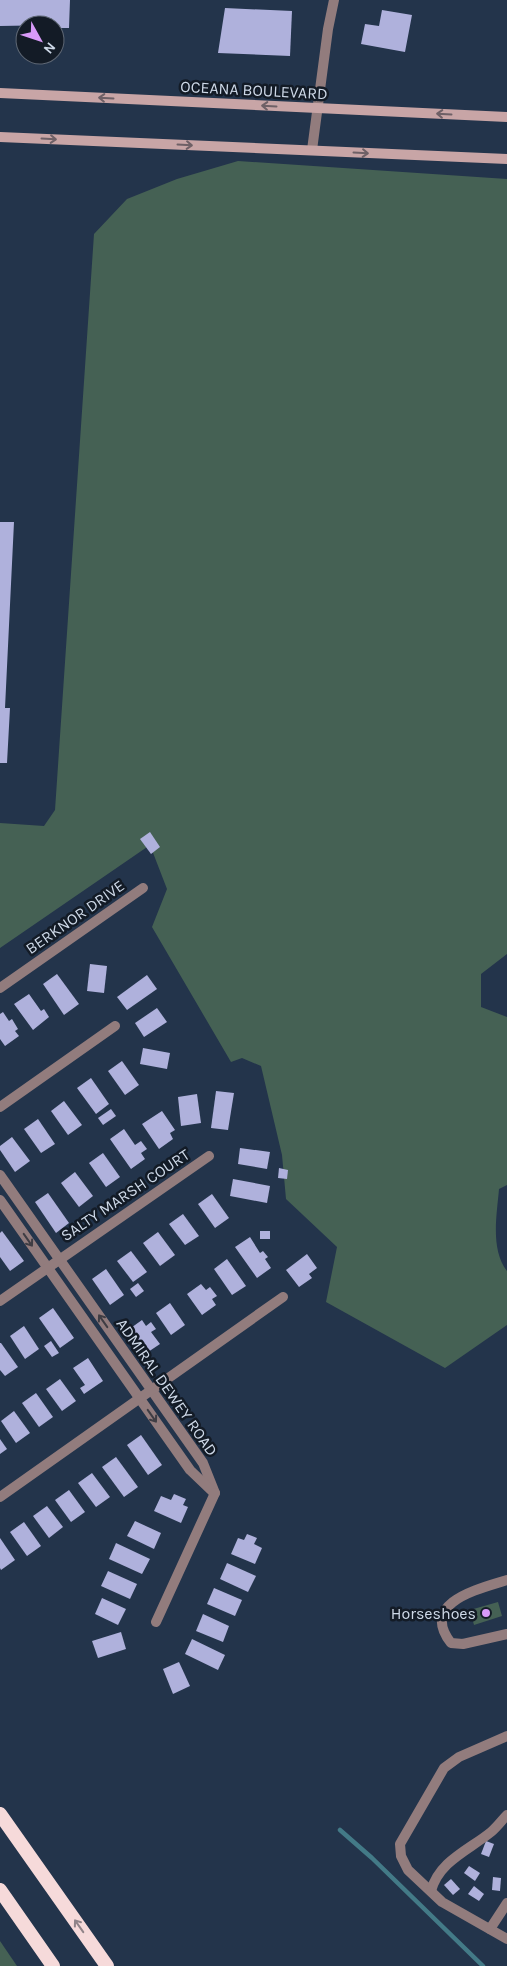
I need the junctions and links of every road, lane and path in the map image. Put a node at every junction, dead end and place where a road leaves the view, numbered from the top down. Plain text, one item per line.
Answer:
1 (334, 0) edge
2 (0, 93) edge
3 (318, 108) junction
4 (507, 116) edge
5 (0, 137) edge
6 (312, 150) junction
7 (507, 159) edge
8 (143, 888) dead end
9 (0, 988) edge
10 (115, 1026) dead end
11 (0, 1107) edge
12 (209, 1156) dead end
13 (0, 1175) edge
14 (0, 1200) edge
15 (59, 1259) junction
16 (47, 1267) junction
17 (283, 1297) dead end
18 (0, 1301) edge
19 (152, 1390) junction
20 (140, 1399) junction
21 (215, 1494) junction
22 (0, 1497) edge
23 (507, 1580) edge
24 (156, 1622) dead end
25 (507, 1634) edge
26 (507, 1736) edge
27 (0, 1814) edge
28 (507, 1815) edge
29 (0, 1890) edge
30 (431, 1891) junction
31 (507, 1903) edge
32 (490, 1929) junction
33 (507, 1939) edge
34 (53, 1966) edge
35 (107, 1966) edge

1 - 3 street
3 -> 2 main road, OCEANA BOULEVARD
4 -> 3 main road, OCEANA BOULEVARD
3 - 6 street
5 -> 6 main road
6 -> 7 main road
8 - 9 street, BERKNOR DRIVE
10 - 11 street
12 - 15 street, SALTY MARSH COURT
13 - 15 street, ADMIRAL DEWEY ROAD
14 -> 16 street, ADMIRAL DEWEY ROAD
15 - 16 street, SALTY MARSH COURT
19 -> 15 street, ADMIRAL DEWEY ROAD
16 - 18 street, SALTY MARSH COURT
16 - 20 street, ADMIRAL DEWEY ROAD
17 - 19 street
19 - 20 street
19 - 21 street, ADMIRAL DEWEY ROAD
20 -> 21 street, ADMIRAL DEWEY ROAD
20 - 22 street
21 - 24 street
23 - 25 street
26 - 30 street
35 -> 27 highway
28 - 30 street
29 - 34 highway
30 - 32 street
31 - 32 street
32 - 33 street

